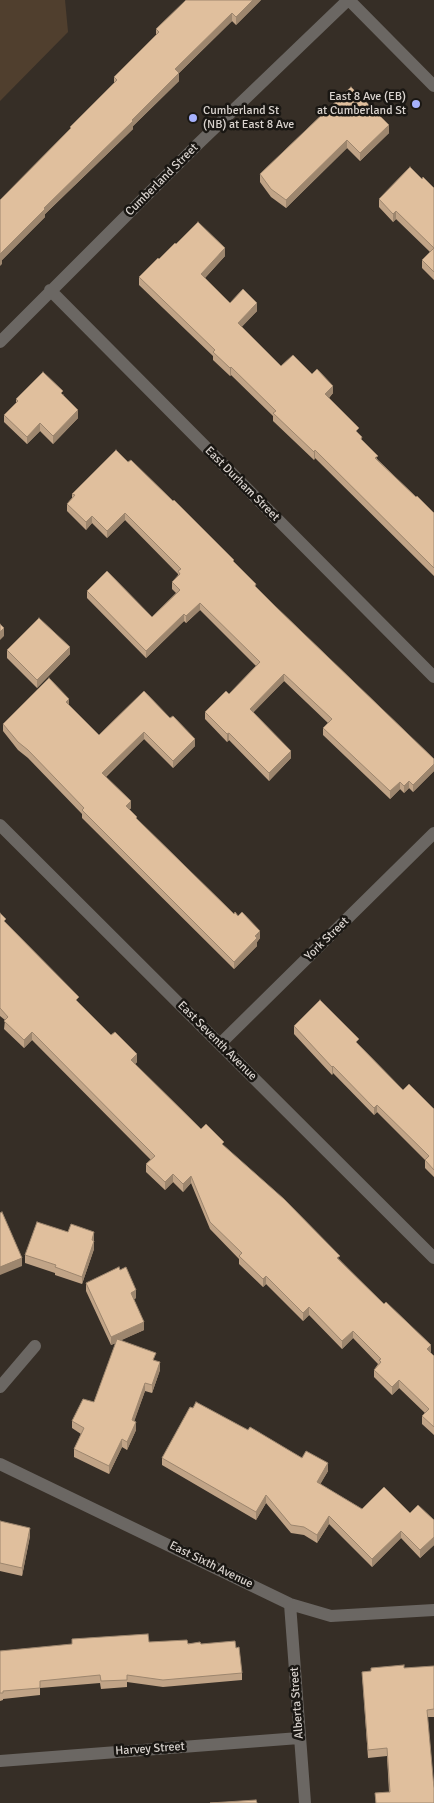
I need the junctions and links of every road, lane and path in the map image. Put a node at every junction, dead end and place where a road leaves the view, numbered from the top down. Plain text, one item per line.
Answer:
1 (349, 0) edge
2 (434, 86) edge
3 (50, 290) junction
4 (0, 342) edge
5 (434, 677) edge
6 (0, 825) edge
7 (434, 833) edge
8 (220, 1044) junction
9 (434, 1258) edge
10 (34, 1346) dead end
11 (0, 1387) edge
12 (0, 1464) edge
13 (290, 1604) junction
14 (434, 1610) edge
15 (299, 1738) junction
16 (0, 1761) edge
17 (305, 1803) edge

1 - 2 street
1 - 3 street, Cumberland Street
3 - 4 street, Cumberland Street
3 - 5 street, East Durham Street
6 - 8 street, East Seventh Avenue
7 - 8 street, York Street
8 - 9 street, East Seventh Avenue
10 - 11 street
12 - 13 street, East Sixth Avenue
13 - 14 street, East Sixth Avenue
13 - 15 street, Alberta Street
15 - 16 street, Harvey Street
15 - 17 street, Alberta Street

